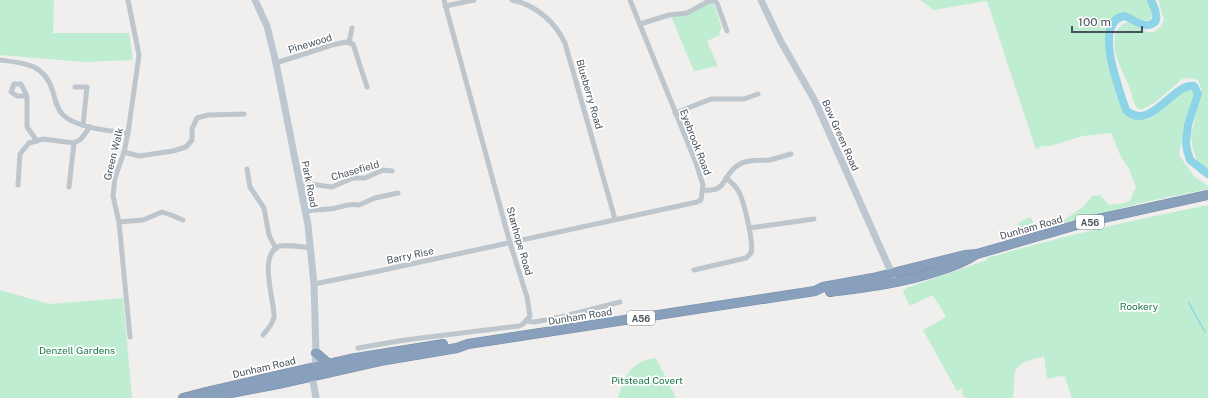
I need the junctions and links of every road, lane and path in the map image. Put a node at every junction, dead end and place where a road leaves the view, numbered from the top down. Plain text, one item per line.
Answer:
1 (128, 0) edge
2 (255, 0) edge
3 (444, 0) edge
4 (474, 0) edge
5 (512, 0) edge
6 (630, 0) edge
7 (761, 0) edge
8 (445, 6) junction
9 (640, 24) junction
10 (352, 28) dead end
11 (727, 31) dead end
12 (350, 43) junction
13 (0, 60) edge
14 (276, 63) junction
15 (75, 87) dead end
16 (367, 87) dead end
17 (758, 94) dead end
18 (27, 96) dead end
19 (675, 113) junction
20 (244, 114) dead end
21 (83, 125) junction
22 (90, 127) junction
23 (128, 133) junction
24 (37, 141) junction
25 (74, 143) junction
26 (124, 152) junction
27 (791, 154) dead end
28 (247, 169) dead end
29 (392, 171) dead end
30 (726, 178) junction
31 (18, 185) dead end
32 (300, 186) junction
33 (69, 187) dead end
34 (703, 190) junction
35 (398, 193) dead end
36 (1208, 195) edge
37 (305, 211) junction
38 (615, 219) junction
39 (814, 219) dead end
40 (183, 220) dead end
41 (119, 222) junction
42 (749, 228) junction
43 (510, 243) junction
44 (311, 248) junction
45 (276, 249) junction
46 (977, 254) junction
47 (694, 270) dead end
48 (892, 274) junction
49 (894, 283) junction
50 (314, 284) junction
51 (814, 291) junction
52 (620, 302) dead end
53 (526, 321) junction
54 (262, 335) dead end
55 (130, 337) dead end
56 (468, 344) junction
57 (358, 348) dead end
58 (316, 353) junction
59 (329, 364) junction
60 (315, 366) junction
61 (341, 369) junction
62 (290, 373) junction
63 (312, 376) junction
64 (183, 398) edge
65 (206, 398) edge
66 (316, 398) edge

1 - 23 street, Green Walk
2 - 14 main road, Park Road
3 - 8 street, Stanhope Road
4 - 8 street
5 - 38 street, Blueberry Road
6 - 9 street, Eyebrook Road
7 - 48 main road, Bow Green Road
8 - 43 street, Stanhope Road
9 - 11 street
9 - 19 street, Eyebrook Road
10 - 12 street
12 - 14 street, Pinewood
12 - 16 street
13 - 21 street
14 - 32 main road, Park Road
15 - 21 street
17 - 19 street
18 - 24 street
19 - 34 street, Eyebrook Road
20 - 26 street
21 - 22 street
22 - 23 street
22 - 25 street
23 - 26 street, Green Walk
24 - 25 street
24 - 31 street
25 - 33 street
26 - 41 street, Green Walk
27 - 30 street
28 - 45 street
29 - 32 street, Chasefield
30 - 34 street
30 - 42 street
32 - 37 main road, Park Road
34 - 38 street, Eyebrook Road
35 - 37 street
36 - 46 highway, Dunham Road / A56
37 - 44 main road, Park Road
38 - 43 street, Eyebrook Road
39 - 42 street
40 - 41 street
41 - 55 street, Green Walk
42 - 47 street
43 - 50 street, Barry Rise
43 - 53 street, Stanhope Road
44 - 45 street
44 - 50 main road, Park Road
45 - 54 street
46 - 48 highway, Dunham Road / A56
46 - 49 highway, Dunham Road / A56
48 - 49 main road, Bow Green Road
48 - 51 highway, Dunham Road / A56
49 - 51 highway, Dunham Road / A56
50 - 58 main road, Park Road
51 - 56 highway, Dunham Road / A56
52 - 53 street
53 - 57 street
56 - 59 highway, Dunham Road / A56
56 - 61 highway, Dunham Road / A56
58 - 59 highway
58 - 60 main road, Park Road
59 - 60 highway, Dunham Road / A56
60 - 61 highway
60 - 62 highway, Dunham Road / A56
60 - 63 main road, Park Road
61 - 63 highway, Dunham Road / A56
62 - 63 highway
62 - 64 highway, Dunham Road / A56
63 - 65 highway, Dunham Road / A56
63 - 66 main road

